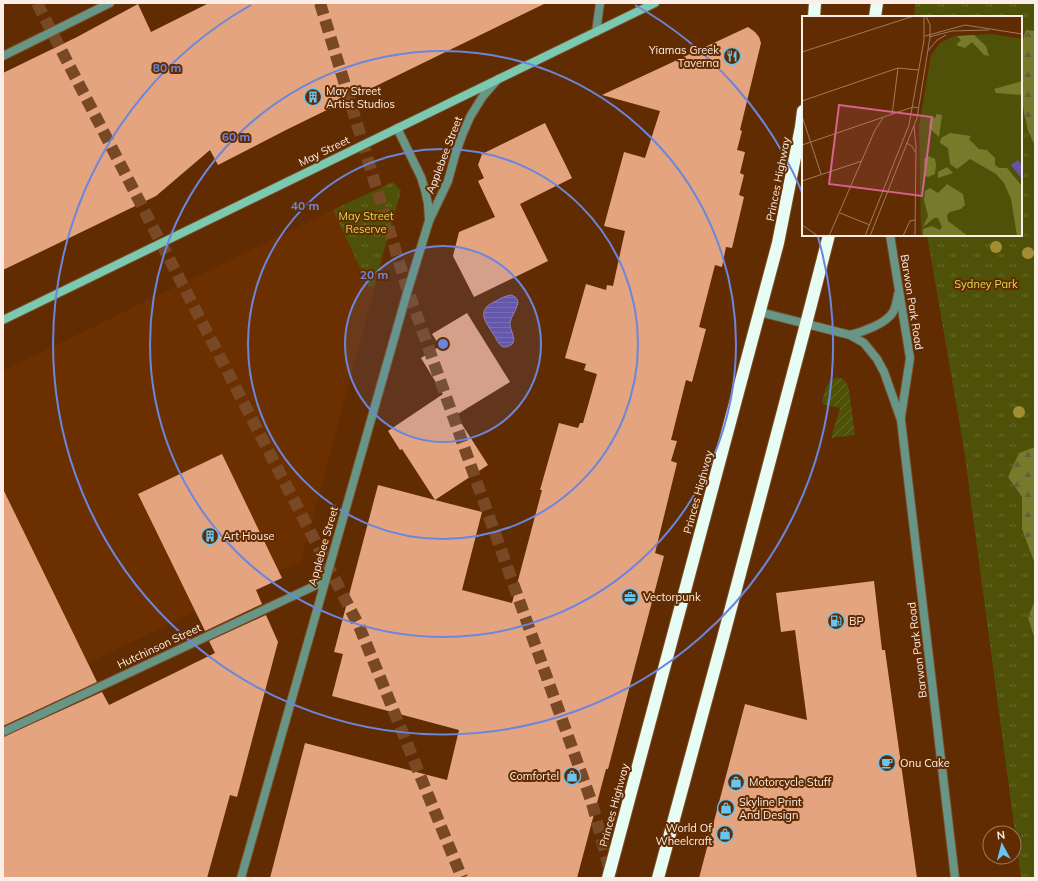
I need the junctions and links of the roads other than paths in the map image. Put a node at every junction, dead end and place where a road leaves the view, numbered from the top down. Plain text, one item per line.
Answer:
1 (110, 3) edge
2 (600, 3) edge
3 (655, 3) edge
4 (815, 3) edge
5 (877, 3) edge
6 (814, 16) edge
7 (875, 16) edge
8 (596, 32) junction
9 (3, 56) edge
10 (498, 79) junction
11 (802, 119) edge
12 (397, 128) junction
13 (429, 221) junction
14 (829, 236) edge
15 (890, 236) edge
16 (899, 291) junction
17 (760, 312) junction
18 (3, 320) edge
19 (806, 324) junction
20 (850, 335) junction
21 (901, 420) junction
22 (325, 581) junction
23 (3, 732) edge
24 (242, 878) edge
25 (608, 878) edge
26 (658, 878) edge
27 (955, 878) edge

1 - 9 street
2 - 8 street
3 - 8 main road, May Street
4 - 6 highway
5 - 7 highway
8 - 10 main road, May Street
10 - 12 main road, May Street
10 - 13 street, Applebee Street
11 - 17 highway, Princes Highway
12 - 13 street, Applebee Street
12 - 18 main road, May Street
13 - 22 street, Applebee Street
14 - 19 highway
15 - 16 street, Barwon Park Road
16 - 20 street
16 - 21 street, Barwon Park Road
17 - 19 street, Barwon Park Road
17 - 25 highway, Princes Highway
19 - 20 street, Barwon Park Road
19 - 26 highway
20 - 21 street, Barwon Park Road
21 - 27 street, Barwon Park Road
22 - 23 street, Hutchinson Street
22 - 24 street, Applebee Street

